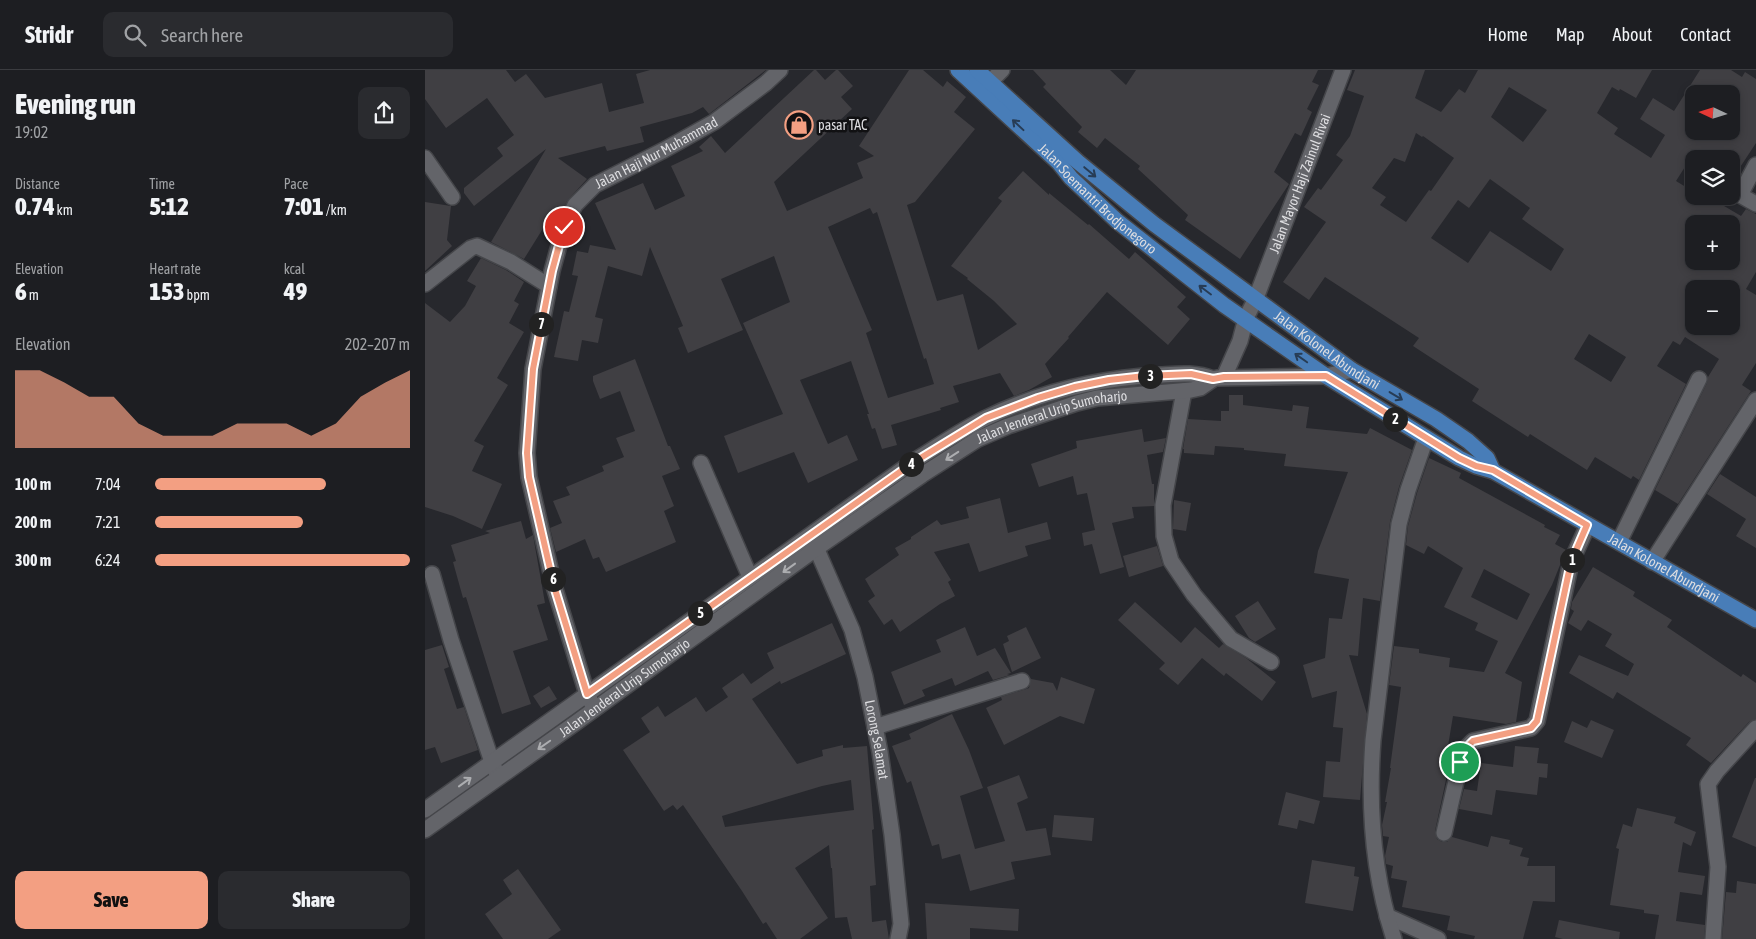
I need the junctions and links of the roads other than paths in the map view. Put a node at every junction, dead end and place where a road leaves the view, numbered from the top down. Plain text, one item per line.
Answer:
1 (780, 70) edge
2 (958, 70) edge
3 (977, 70) edge
4 (1002, 70) edge
5 (1343, 70) edge
6 (990, 82) junction
7 (425, 158) edge
8 (1756, 164) edge
9 (1740, 186) edge
10 (452, 196) dead end
11 (1740, 196) edge
12 (1756, 204) edge
13 (425, 284) edge
14 (549, 286) junction
15 (1256, 298) junction
16 (1245, 318) junction
17 (1352, 370) junction
18 (1326, 376) junction
19 (1218, 378) junction
20 (1699, 379) dead end
21 (1184, 392) junction
22 (1756, 400) edge
23 (1426, 438) junction
24 (701, 463) dead end
25 (1493, 470) junction
26 (1587, 525) junction
27 (813, 541) junction
28 (1619, 542) junction
29 (1652, 562) junction
30 (432, 574) dead end
31 (750, 577) junction
32 (1756, 620) edge
33 (1271, 662) dead end
34 (1022, 681) dead end
35 (587, 694) junction
36 (594, 710) junction
37 (875, 727) junction
38 (1756, 728) edge
39 (492, 762) junction
40 (499, 777) junction
41 (425, 810) edge
42 (425, 830) edge
43 (1444, 833) dead end
44 (1387, 916) junction
45 (898, 939) edge
46 (1394, 939) edge
47 (1438, 939) edge
48 (1713, 939) edge

1 - 14 street, Jalan Haji Nur Muhammad
16 -> 2 main road, Jalan Soemantri Brodjonegoro
3 - 6 main road, Jalan Soemantri Brodjonegoro
4 - 6 street
5 - 15 street, Jalan Mayor Haji Zainul Rivai
6 -> 15 main road, Jalan Soemantri Brodjonegoro
7 - 10 street
8 - 9 street
11 - 12 street
13 - 14 street
14 - 35 street, Jalan Haji Nur Muhammad
15 - 16 street, Jalan Mayor Haji Zainul Rivai
15 - 17 main road, Jalan Kolonel Abundjani
18 -> 16 main road, Jalan Kolonel Abundjani
16 - 19 street, Jalan Mayor Haji Zainul Rivai
17 - 18 street
17 -> 25 main road, Jalan Kolonel Abundjani
18 - 19 street
18 - 23 main road, Jalan Kolonel Abundjani
19 - 21 street, Jalan Jenderal Urip Sumoharjo
19 - 27 street, Jalan Jenderal Urip Sumoharjo
20 - 28 street
21 -> 27 street, Jalan Jenderal Urip Sumoharjo
21 - 33 street
22 - 29 street
23 - 25 main road, Jalan Kolonel Abundjani
23 - 44 street
24 - 31 street
25 - 26 main road, Jalan Kolonel Abundjani
26 - 28 main road, Jalan Kolonel Abundjani
26 - 43 street
27 - 31 street, Jalan Jenderal Urip Sumoharjo
27 -> 36 street, Jalan Jenderal Urip Sumoharjo
27 - 37 street, Lorong Selamat
28 - 29 main road, Jalan Kolonel Abundjani
29 - 32 main road, Jalan Kolonel Abundjani
30 - 39 street
31 - 35 street, Jalan Jenderal Urip Sumoharjo
34 - 37 street
35 - 36 street, Jalan Haji Nur Muhammad
35 - 39 street, Jalan Jenderal Urip Sumoharjo
36 -> 40 street, Jalan Jenderal Urip Sumoharjo
37 - 45 street, Lorong Selamat
38 - 48 street
39 - 40 street
41 -> 39 street, Jalan Jenderal Urip Sumoharjo
40 - 42 street, Jalan Jenderal Urip Sumoharjo
44 - 46 street
44 - 47 street

